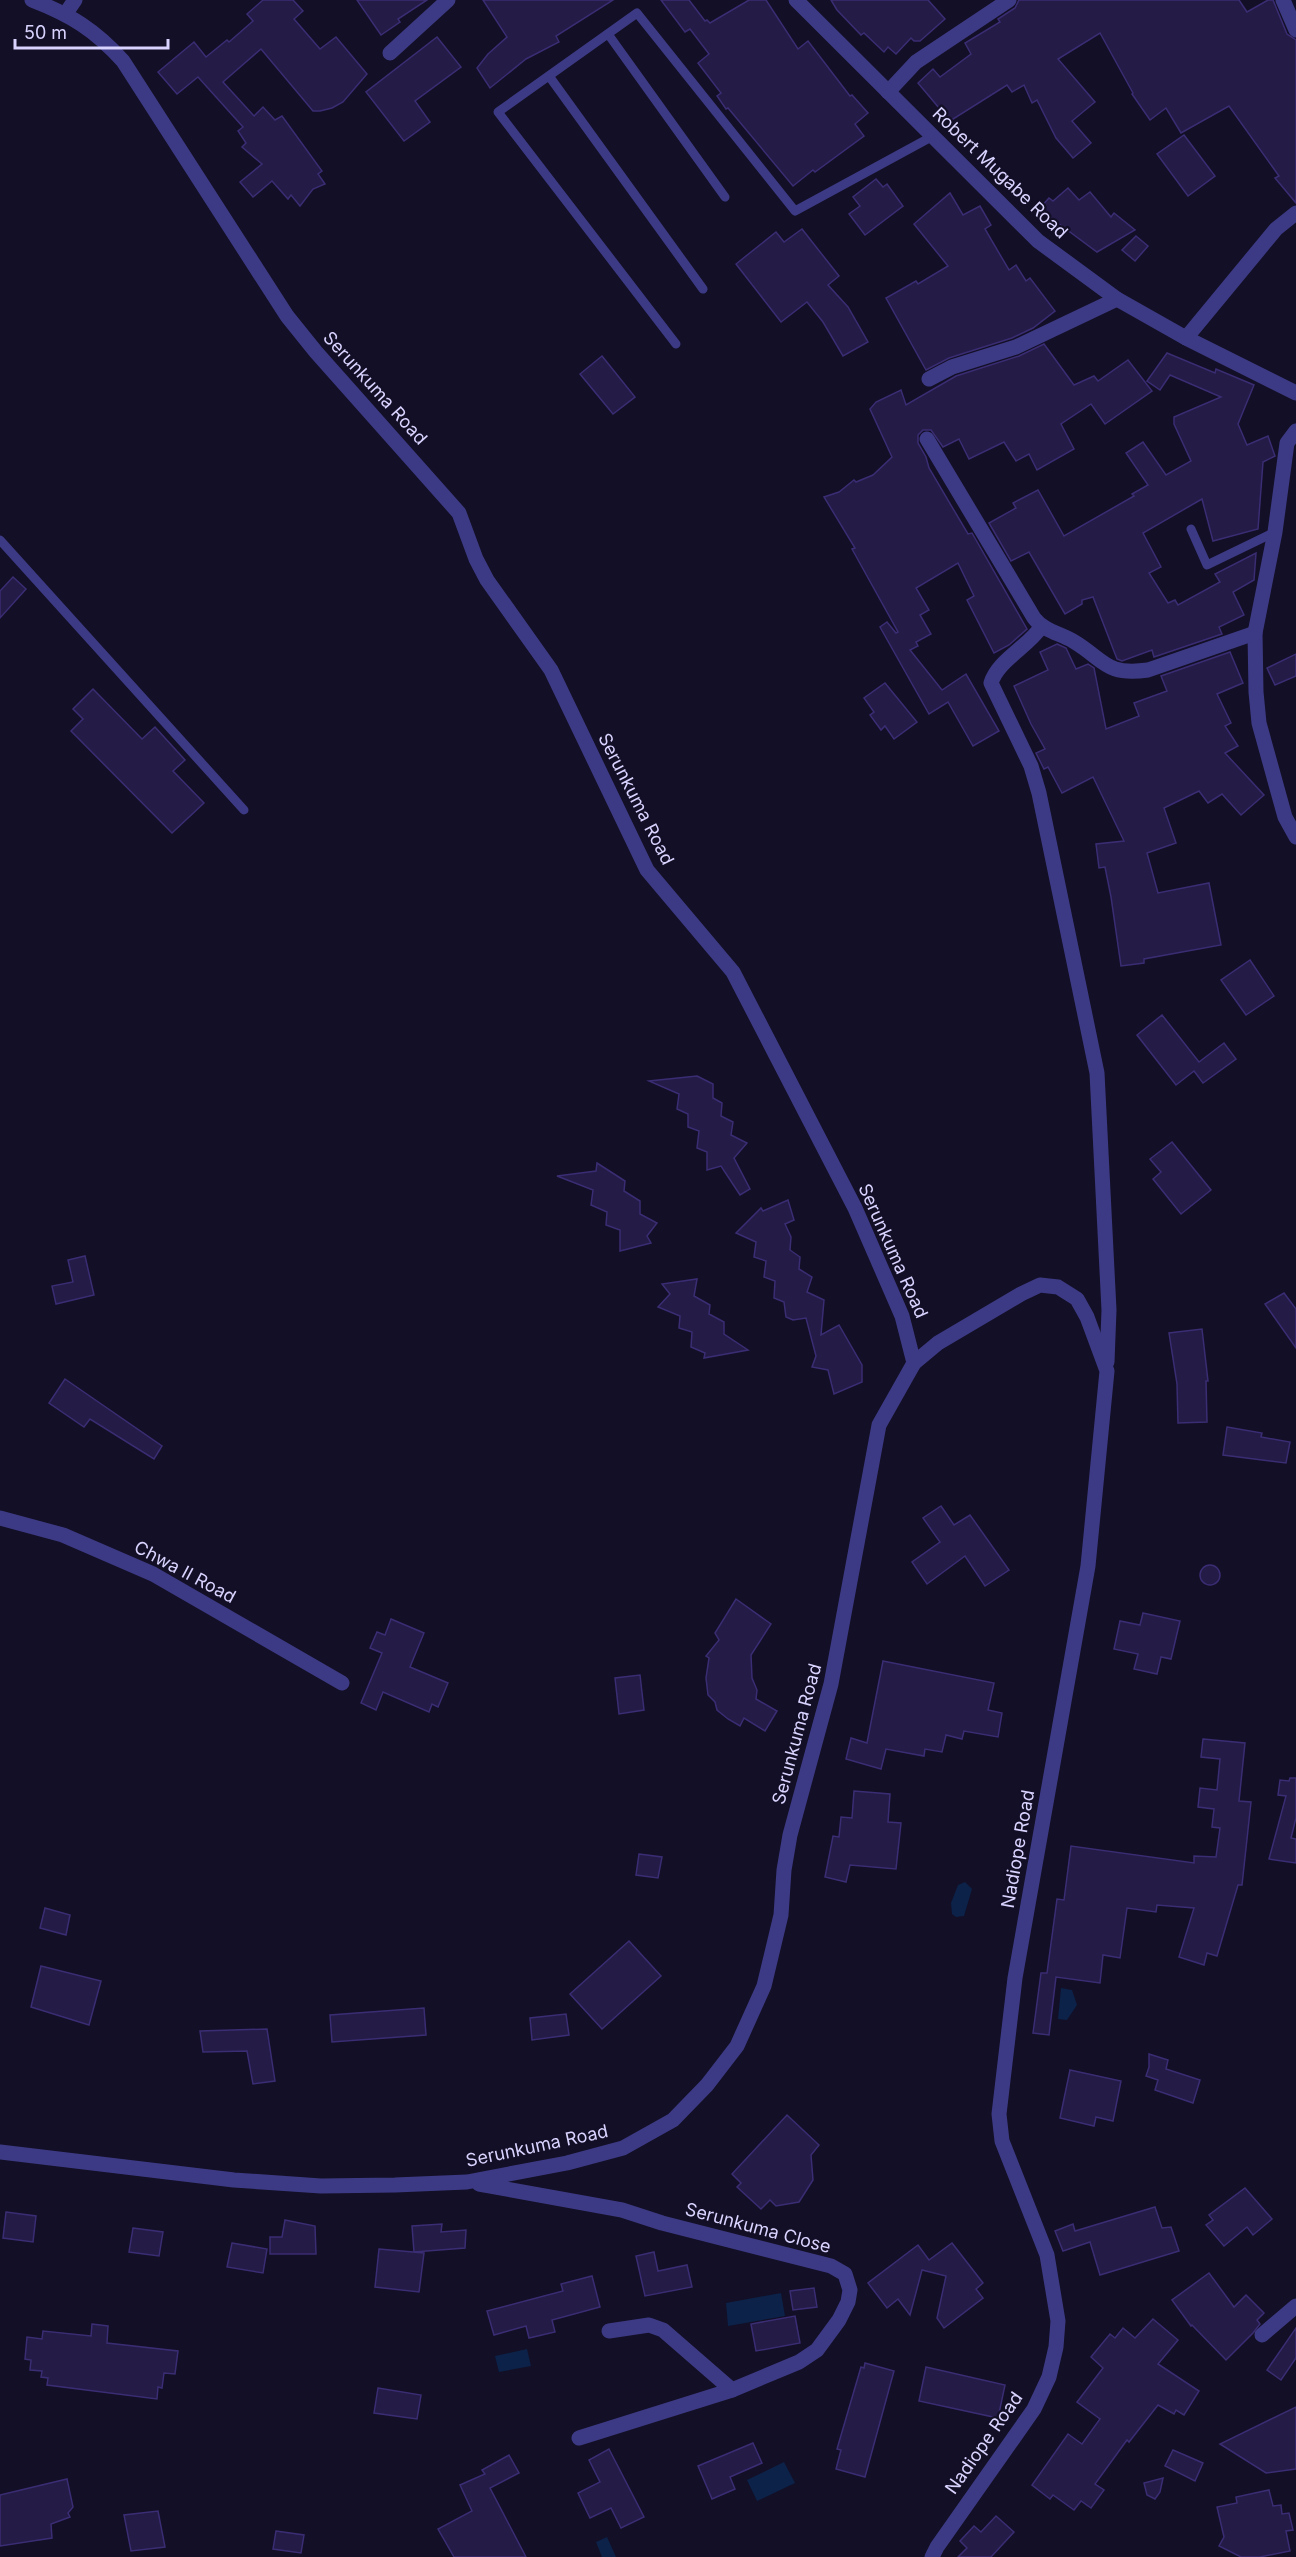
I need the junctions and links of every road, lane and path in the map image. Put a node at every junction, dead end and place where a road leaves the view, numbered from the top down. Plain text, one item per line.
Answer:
1 (32, 0) edge
2 (75, 0) edge
3 (448, 0) edge
4 (796, 0) edge
5 (1009, 0) edge
6 (1283, 0) edge
7 (66, 13) junction
8 (1296, 30) edge
9 (608, 34) junction
10 (390, 53) dead end
11 (549, 76) junction
12 (888, 92) junction
13 (933, 136) junction
14 (725, 197) dead end
15 (1296, 213) edge
16 (703, 289) dead end
17 (1117, 299) junction
18 (1186, 338) junction
19 (676, 344) dead end
20 (929, 379) dead end
21 (1296, 393) edge
22 (1296, 431) edge
23 (927, 439) dead end
24 (1191, 529) dead end
25 (1275, 532) junction
26 (0, 540) edge
27 (1041, 627) junction
28 (1255, 633) junction
29 (244, 810) dead end
30 (1296, 837) edge
31 (914, 1364) junction
32 (1107, 1371) junction
33 (0, 1518) edge
34 (342, 1683) dead end
35 (0, 2152) edge
36 (468, 2182) junction
37 (1296, 2306) edge
38 (609, 2331) dead end
39 (1262, 2335) dead end
40 (732, 2390) junction
41 (579, 2438) dead end
42 (932, 2557) edge

1 - 7 street, Serunkuma Road
2 - 7 street
3 - 10 street
4 - 12 street, Robert Mugabe Road
5 - 12 street
6 - 8 street
7 - 31 street, Serunkuma Road
9 - 11 lane
9 - 13 lane
9 - 14 lane
11 - 16 lane
11 - 19 lane
12 - 13 street, Robert Mugabe Road
13 - 17 street, Robert Mugabe Road
15 - 18 street
17 - 18 street, Robert Mugabe Road
17 - 20 street
18 - 21 street, Robert Mugabe Road
22 - 25 street
23 - 27 street
24 - 25 lane
25 - 28 street
26 - 29 lane
27 - 28 street
27 - 32 street
28 - 30 street
31 - 32 street, Nadiope Road
31 - 36 street, Serunkuma Road
32 - 42 street, Nadiope Road
33 - 34 street, Chwa II Road
35 - 36 street, Serunkuma Road
36 - 40 street, Serunkuma Close
37 - 39 street
38 - 40 street
40 - 41 street, Serunkuma Close

